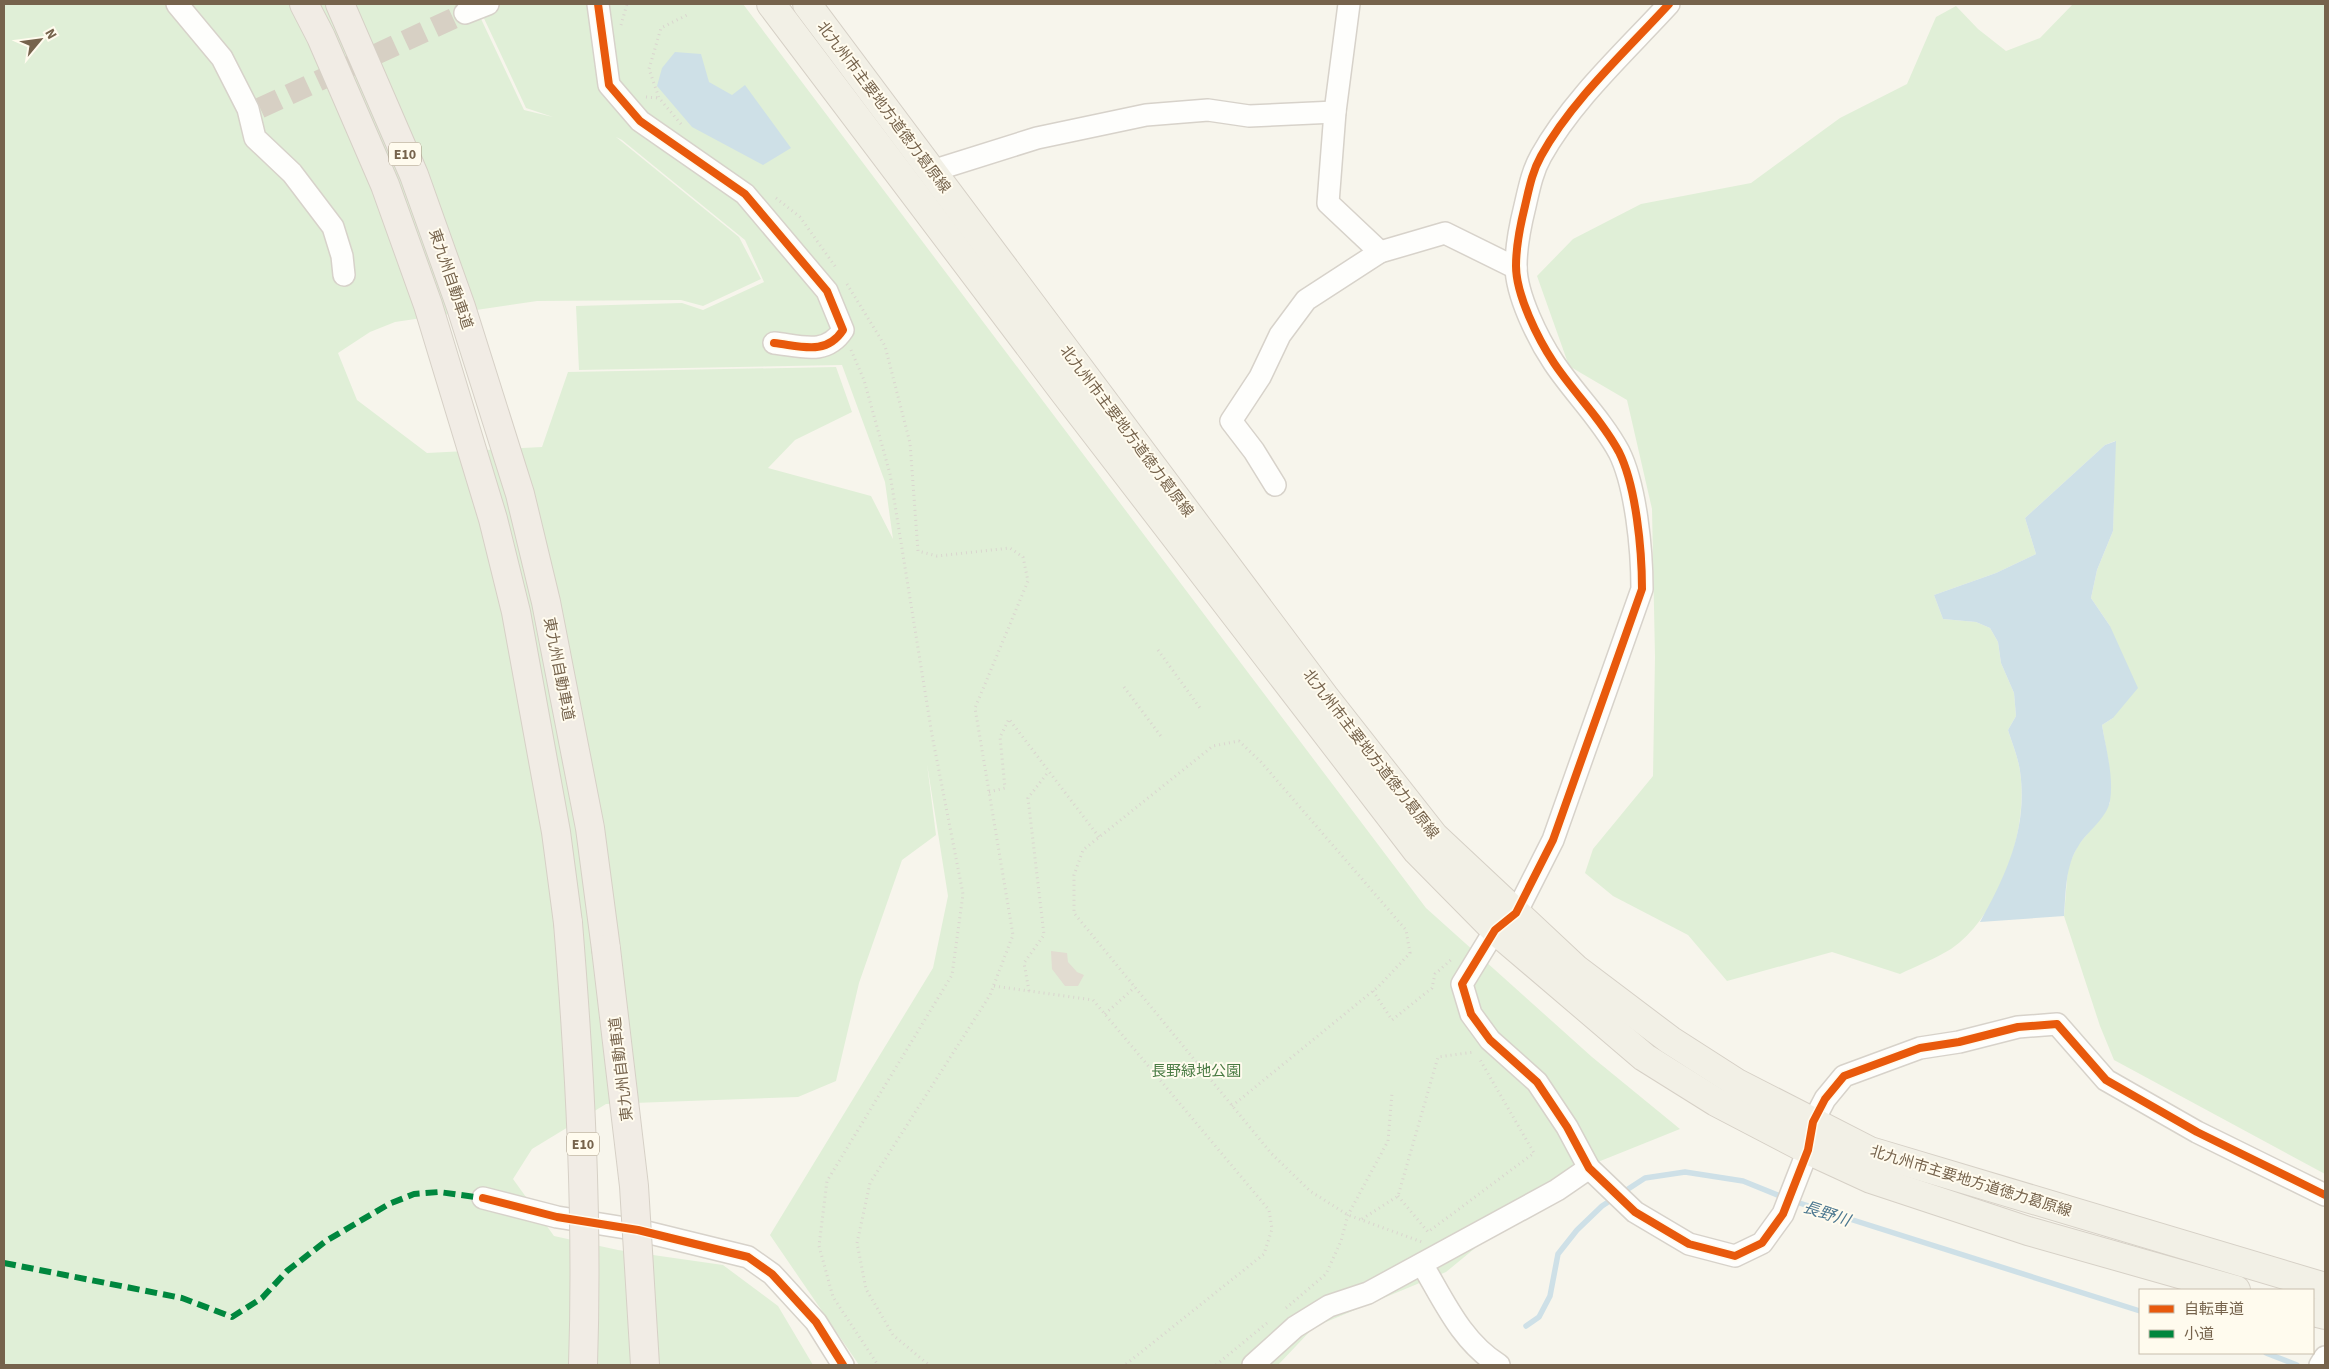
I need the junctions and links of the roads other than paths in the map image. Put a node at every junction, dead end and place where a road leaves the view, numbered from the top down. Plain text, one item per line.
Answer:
1 (177, 4) edge
2 (304, 4) edge
3 (340, 4) edge
4 (488, 4) edge
5 (598, 4) edge
6 (771, 4) edge
7 (806, 4) edge
8 (1349, 4) edge
9 (1670, 4) edge
10 (465, 13) tunnel mouth
11 (1334, 112) junction
12 (932, 171) junction
13 (1380, 252) junction
14 (1516, 268) junction
15 (344, 275) dead end
16 (774, 343) dead end
17 (1275, 485) dead end
18 (1516, 913) junction
19 (1495, 930) junction
20 (1813, 1122) junction
21 (1808, 1150) junction
22 (1589, 1168) junction
23 (2325, 1196) edge
24 (482, 1198) dead end
25 (1422, 1264) junction
26 (2325, 1287) edge
27 (2232, 1289) edge
28 (2325, 1357) edge
29 (582, 1365) edge
30 (645, 1365) edge
31 (843, 1365) edge
32 (1253, 1365) edge
33 (1498, 1365) edge
34 (2320, 1365) edge

1 - 15 street
2 - 29 highway, 東九州自動車道 / E10, bridge
3 - 30 highway, 東九州自動車道 / E10, bridge
4 - 10 street
5 - 16 street
6 - 19 main road, 北九州市主要地方道徳力葛原線
7 - 12 main road, 北九州市主要地方道徳力葛原線
8 - 11 street
9 - 14 street
11 - 12 street
11 - 13 street
12 - 18 main road, 北九州市主要地方道徳力葛原線
13 - 14 street
13 - 17 street
14 - 18 street
18 - 19 street
18 - 20 main road, 北九州市主要地方道徳力葛原線
19 - 21 main road, 北九州市主要地方道徳力葛原線
19 - 22 street
20 - 21 street
20 - 23 street
20 - 26 main road, 北九州市主要地方道徳力葛原線
21 - 22 street
21 - 27 main road, 北九州市主要地方道徳力葛原線
22 - 25 street
24 - 31 street
25 - 32 street
25 - 33 street
28 - 34 street

